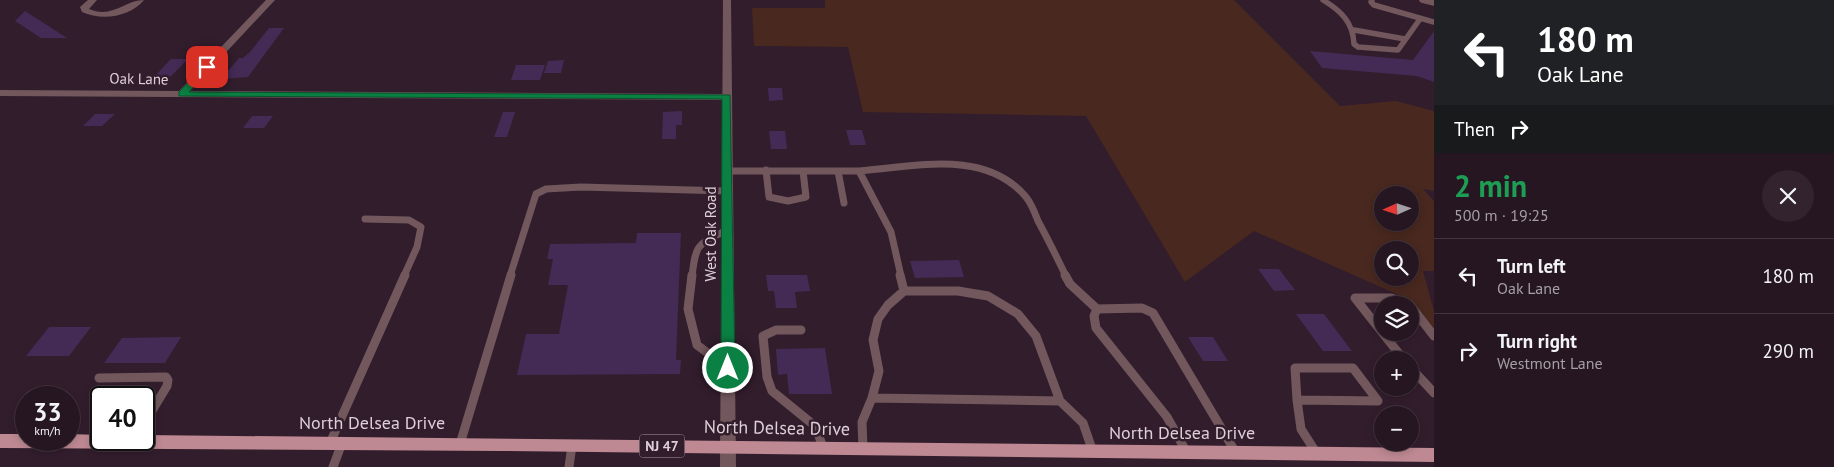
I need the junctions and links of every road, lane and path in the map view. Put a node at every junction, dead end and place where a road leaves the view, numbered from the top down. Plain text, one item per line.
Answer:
1 (93, 0) edge
2 (140, 0) edge
3 (271, 0) edge
4 (728, 0) edge
5 (1323, 0) edge
6 (1372, 0) edge
7 (1422, 0) edge
8 (1434, 3) edge
9 (1420, 18) junction
10 (1434, 22) edge
11 (1354, 30) junction
12 (1405, 39) junction
13 (0, 93) edge
14 (182, 94) junction
15 (727, 97) junction
16 (766, 170) junction
17 (727, 171) junction
18 (803, 171) junction
19 (838, 171) junction
20 (859, 171) junction
21 (727, 191) junction
22 (844, 203) dead end
23 (364, 219) dead end
24 (728, 230) junction
25 (904, 291) junction
26 (1097, 309) junction
27 (801, 330) dead end
28 (1434, 336) edge
29 (1397, 351) edge
30 (728, 368) junction
31 (99, 378) dead end
32 (1419, 378) edge
33 (1434, 393) edge
34 (872, 398) junction
35 (1297, 400) junction
36 (1060, 401) junction
37 (155, 405) edge
38 (0, 441) edge
39 (90, 441) edge
40 (155, 441) edge
41 (336, 443) junction
42 (460, 444) junction
43 (572, 445) junction
44 (728, 446) junction
45 (823, 448) junction
46 (863, 449) junction
47 (1093, 452) junction
48 (1187, 453) junction
49 (1236, 453) junction
50 (1317, 454) junction
51 (1434, 455) edge
52 (333, 467) edge
53 (569, 467) edge
54 (728, 467) edge

1 - 2 street
3 - 14 street
4 - 15 street, West Oak Road
5 - 11 lane
6 - 9 lane
7 - 8 lane
9 - 10 lane
9 - 12 lane
11 - 12 lane
11 - 12 lane
13 - 14 street, Oak Lane
14 - 15 street, Oak Lane
15 - 17 street, West Oak Road
16 - 17 lane
16 - 18 lane
16 - 18 lane
17 - 21 street, West Oak Road
18 - 19 lane
19 - 20 lane
19 - 22 lane
20 - 25 lane
20 - 26 lane
21 - 24 street, West Oak Road
21 - 42 lane
23 - 41 lane
24 - 30 street, West Oak Road
24 - 30 lane
25 - 34 lane
25 - 36 lane
26 - 48 lane
26 - 49 lane
27 - 45 lane
28 - 29 lane
30 - 44 street, West Oak Road
31 - 37 lane
32 - 33 lane
34 - 36 lane
34 - 46 lane
35 - 35 lane
35 - 50 lane
36 - 47 lane
38 - 39 main road, North Delsea Drive / NJ 47
40 - 41 main road, North Delsea Drive / NJ 47
41 - 42 main road, North Delsea Drive / NJ 47
41 - 52 lane
42 - 43 main road, North Delsea Drive / NJ 47
43 - 44 main road, North Delsea Drive / NJ 47
43 - 53 lane
44 - 45 main road, North Delsea Drive / NJ 47
44 - 54 street, West Oak Road
45 - 46 main road, North Delsea Drive / NJ 47
46 - 47 main road, North Delsea Drive / NJ 47
47 - 48 main road, North Delsea Drive / NJ 47
48 - 49 main road, North Delsea Drive / NJ 47
49 - 50 main road, North Delsea Drive / NJ 47
50 - 51 main road, North Delsea Drive / NJ 47

